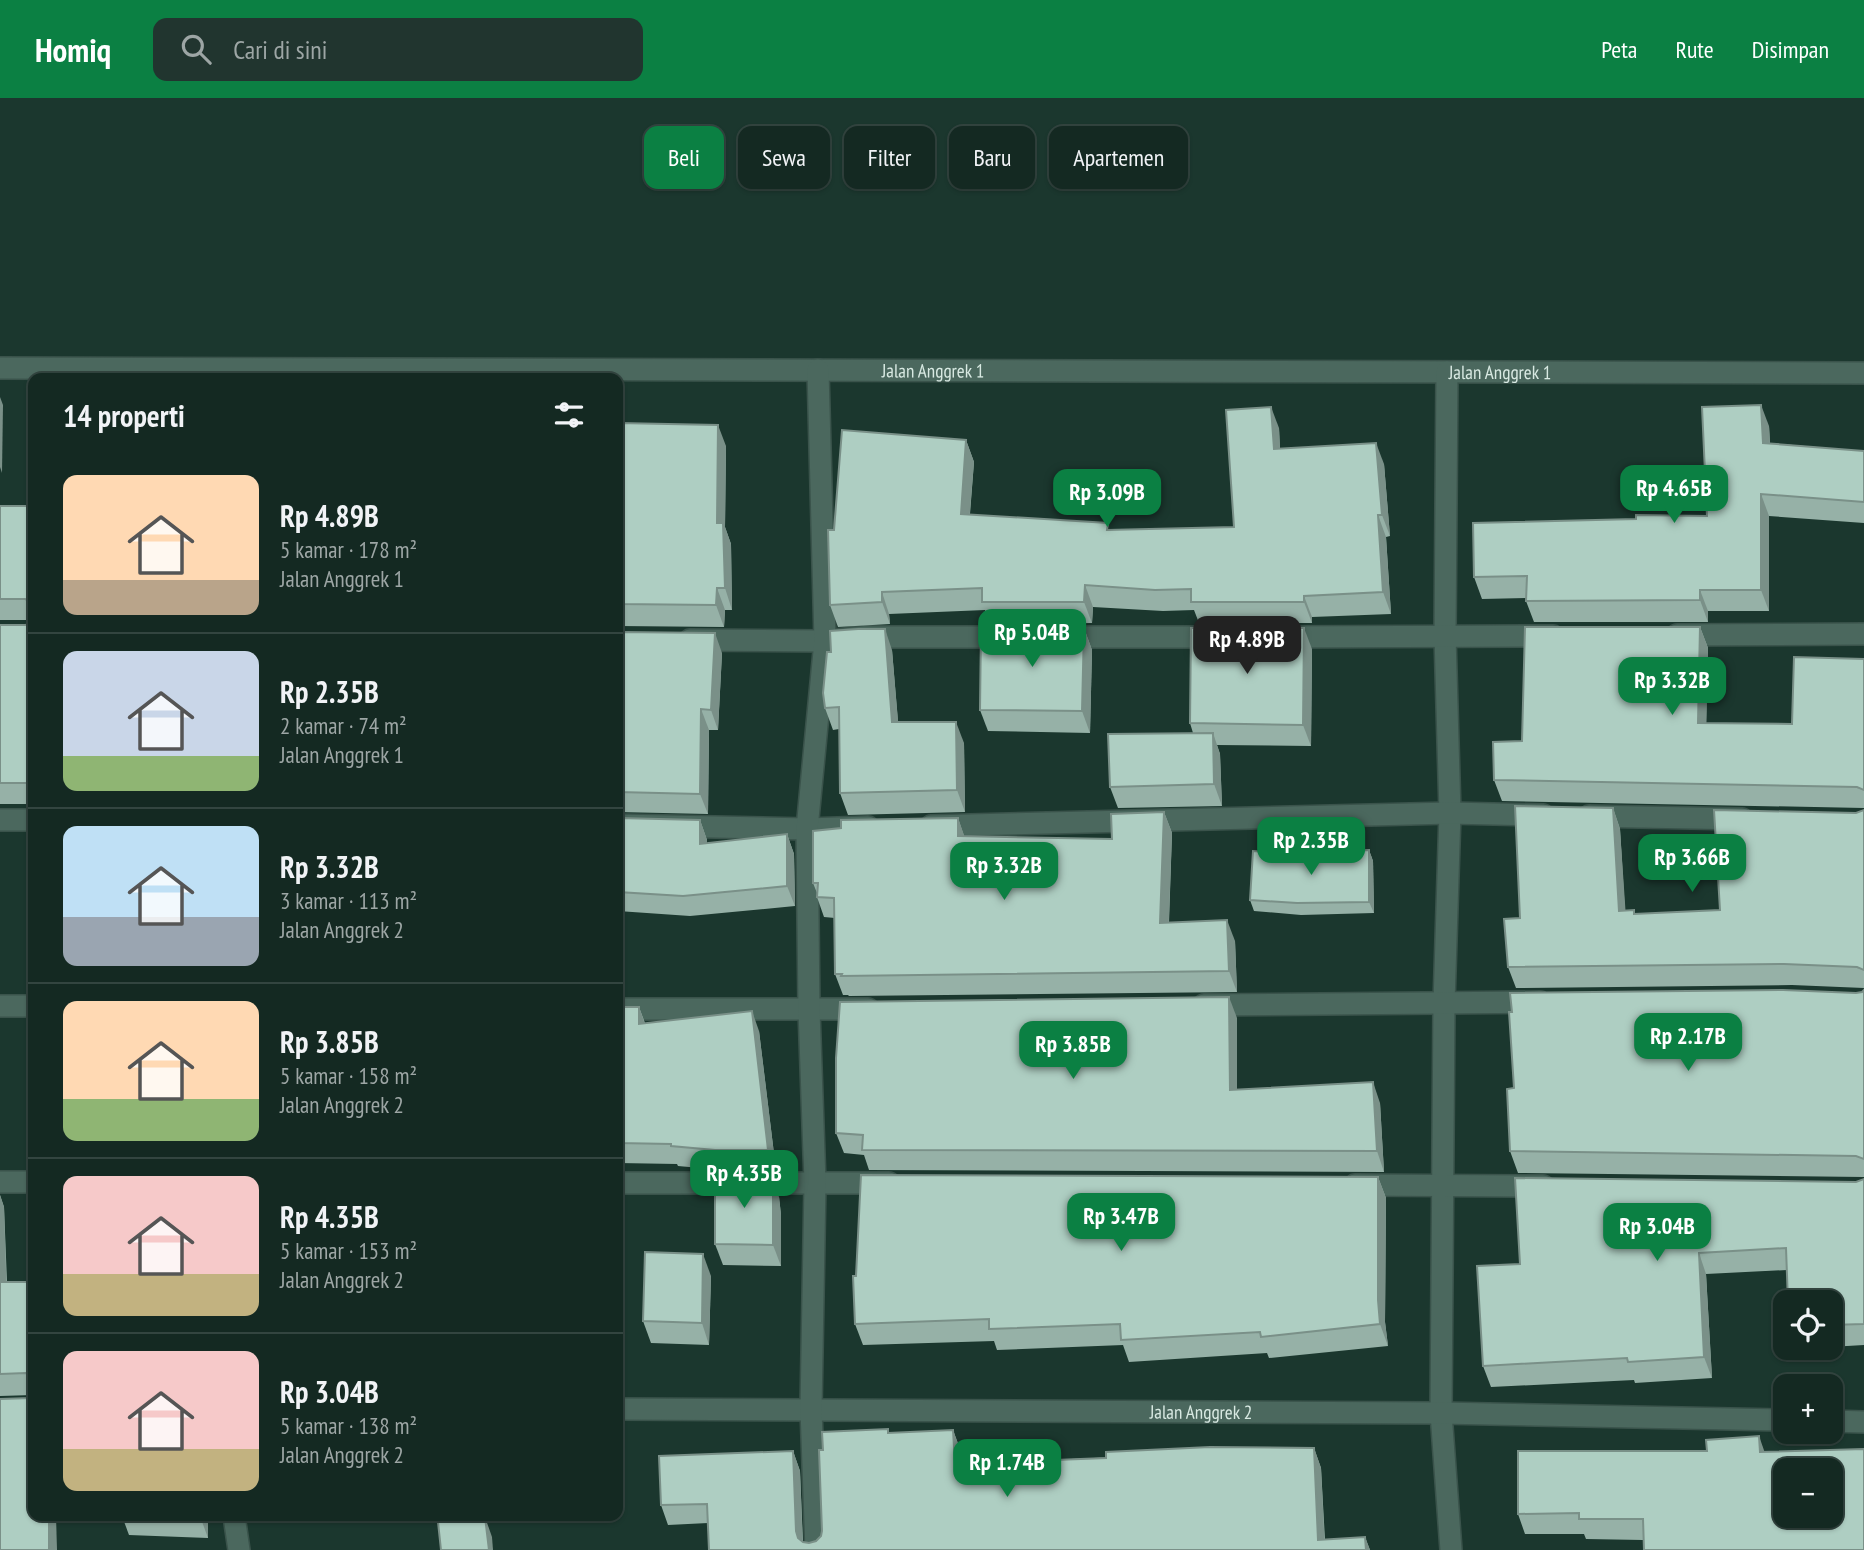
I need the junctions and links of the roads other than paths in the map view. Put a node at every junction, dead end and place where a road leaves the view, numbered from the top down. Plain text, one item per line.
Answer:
1 (0, 368) edge
2 (818, 370) junction
3 (1447, 372) junction
4 (224, 373) edge
5 (1864, 373) edge
6 (1864, 634) edge
7 (1654, 635) edge
8 (1445, 636) junction
9 (1571, 636) edge
10 (673, 639) edge
11 (825, 641) junction
12 (1450, 813) junction
13 (1767, 819) edge
14 (0, 820) edge
15 (28, 820) edge
16 (623, 825) edge
17 (807, 828) junction
18 (1555, 1002) edge
19 (1444, 1003) junction
20 (0, 1006) edge
21 (28, 1006) edge
22 (1181, 1006) edge
23 (623, 1009) edge
24 (891, 1009) edge
25 (808, 1010) junction
26 (0, 1182) edge
27 (28, 1182) edge
28 (623, 1183) edge
29 (815, 1183) junction
30 (913, 1184) edge
31 (1331, 1185) edge
32 (1443, 1185) junction
33 (1565, 1187) edge
34 (623, 1409) edge
35 (811, 1409) junction
36 (1441, 1413) junction
37 (1773, 1420) edge
38 (1843, 1421) edge
39 (1864, 1422) edge
40 (235, 1521) edge
41 (239, 1550) edge
42 (816, 1550) edge
43 (1451, 1550) edge

1 - 4 street, Jalan Anggrek 1
2 - 3 street, Jalan Anggrek 1
2 - 4 street, Jalan Anggrek 1
2 - 11 street
3 - 5 street, Jalan Anggrek 1
3 - 8 street
6 - 7 street
8 - 9 street
8 - 11 street
8 - 12 street
10 - 11 street
11 - 17 street
12 - 13 street
12 - 17 street
12 - 19 street
14 - 15 street
16 - 17 street
17 - 25 street
18 - 19 street
19 - 22 street
19 - 32 street
20 - 21 street
23 - 25 street
24 - 25 street
25 - 29 street
26 - 27 street
28 - 29 street
29 - 30 street
29 - 35 street
31 - 32 street
32 - 33 street
32 - 36 street
34 - 35 street, Jalan Anggrek 2
35 - 36 street, Jalan Anggrek 2
35 - 42 street
36 - 37 street, Jalan Anggrek 2
36 - 43 street
38 - 39 street
40 - 41 street

